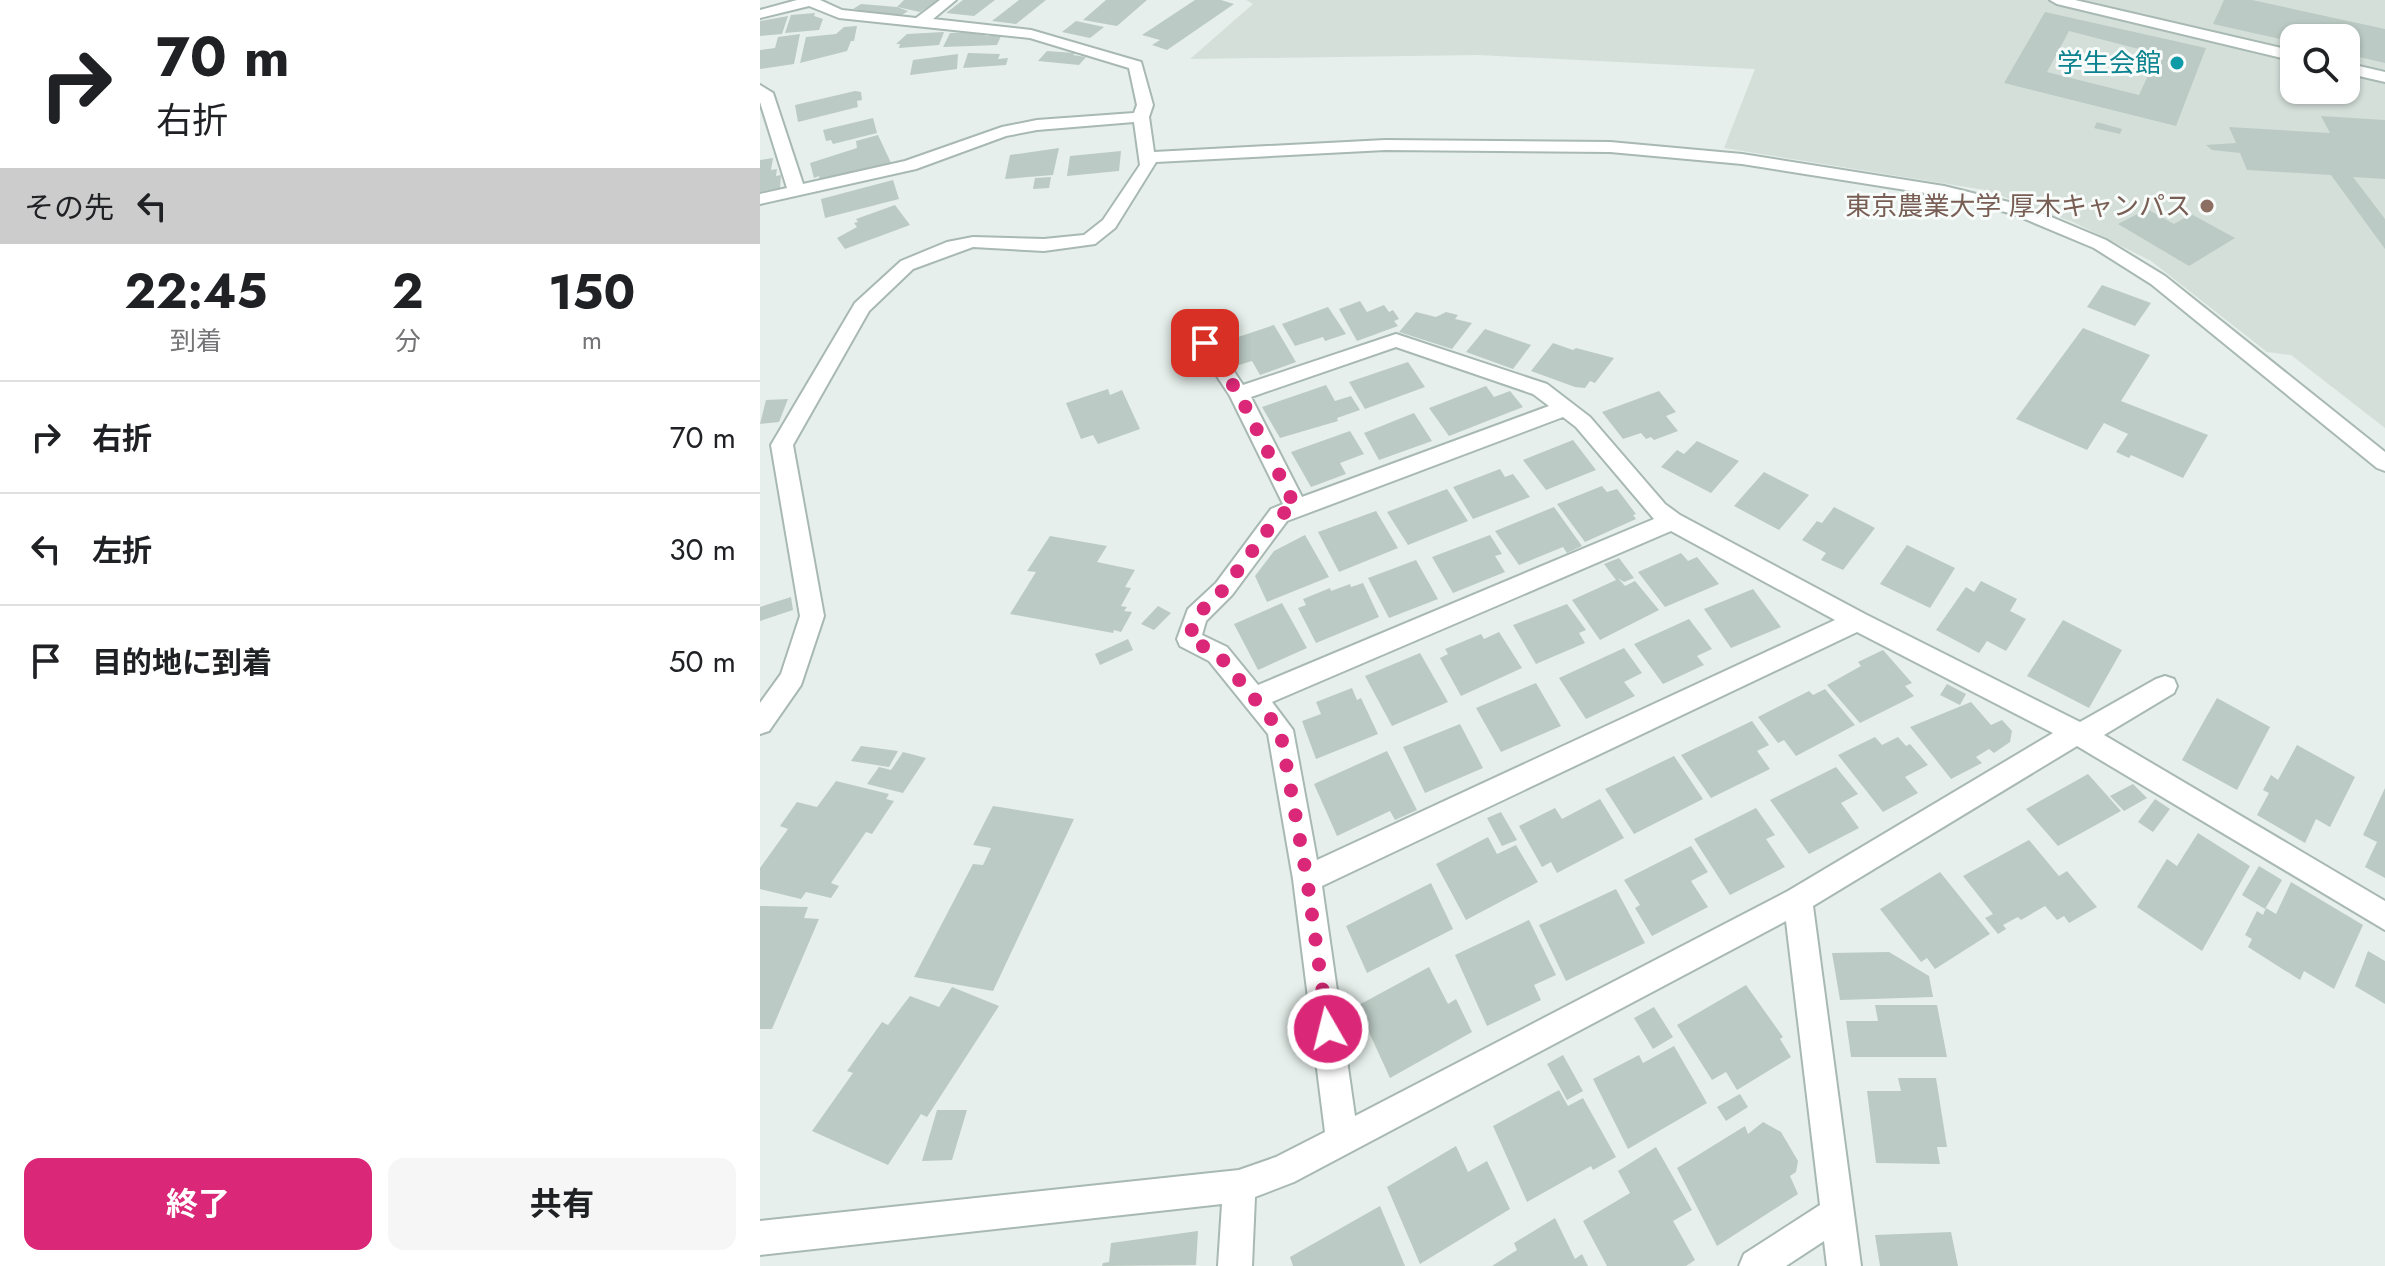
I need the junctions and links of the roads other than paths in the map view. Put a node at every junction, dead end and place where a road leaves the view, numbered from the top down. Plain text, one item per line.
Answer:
1 (949, 0) edge
2 (2057, 0) edge
3 (809, 1) edge
4 (760, 14) edge
5 (921, 21) junction
6 (2280, 53) edge
7 (2360, 71) edge
8 (2385, 77) edge
9 (760, 90) edge
10 (1141, 117) junction
11 (1149, 157) junction
12 (797, 191) junction
13 (760, 199) edge
14 (1205, 343) dead end
15 (1239, 394) junction
16 (1563, 409) junction
17 (2385, 463) edge
18 (1296, 508) junction
19 (1672, 521) junction
20 (1857, 621) junction
21 (2165, 686) dead end
22 (1252, 699) junction
23 (760, 723) edge
24 (2074, 734) junction
25 (1307, 879) junction
26 (1798, 900) junction
27 (2385, 916) edge
28 (1342, 1139) junction
29 (1239, 1186) junction
30 (1838, 1212) junction
31 (760, 1238) edge
32 (1235, 1266) edge
33 (1756, 1266) edge
34 (1844, 1266) edge

1 - 5 street
2 - 6 street
3 - 4 street
3 - 5 street
5 - 10 street
7 - 8 street
9 - 12 street
10 - 11 street
10 - 12 street
11 - 17 street
11 - 23 street
12 - 13 street
14 - 15 street
15 - 16 street
15 - 18 street
16 - 18 street
16 - 19 street
18 - 22 street
19 - 20 street
19 - 22 street
20 - 24 street
20 - 25 street
21 - 24 street
22 - 25 street
24 - 26 street
24 - 27 street
25 - 28 street
26 - 28 street
26 - 30 street
28 - 29 street
29 - 31 street
29 - 32 street
30 - 33 street
30 - 34 street

